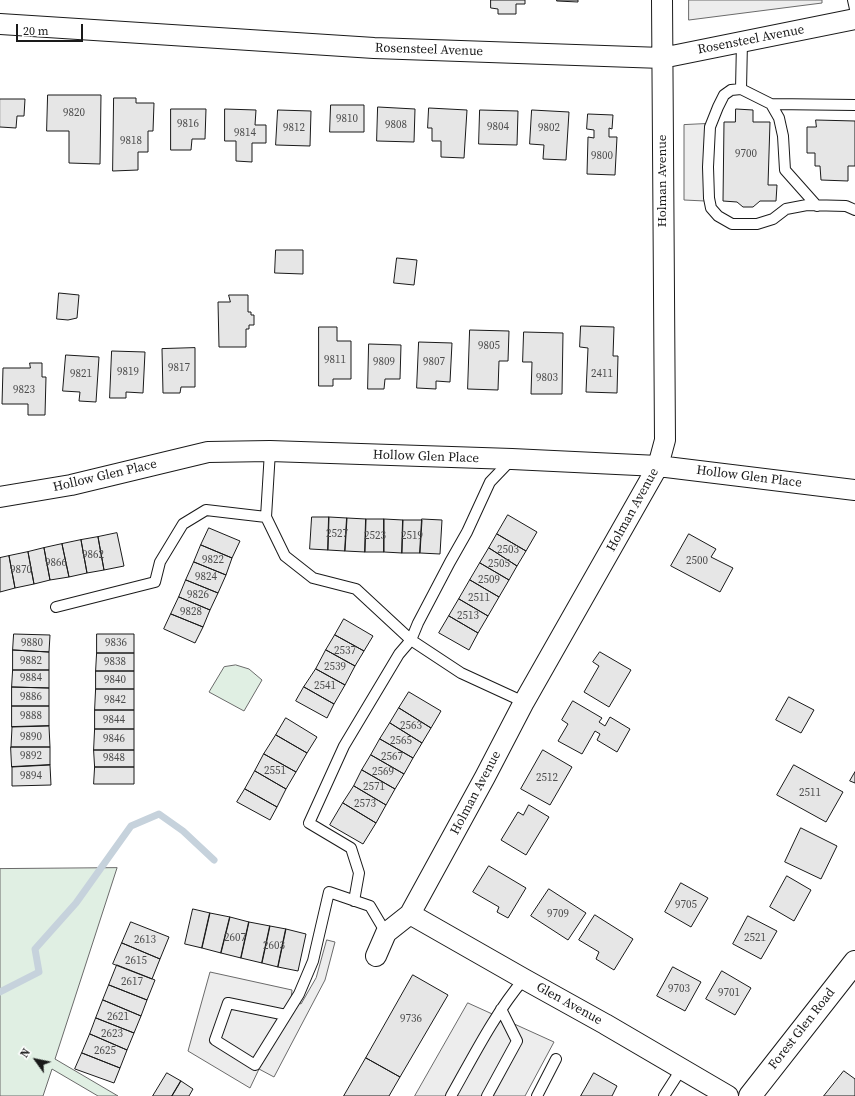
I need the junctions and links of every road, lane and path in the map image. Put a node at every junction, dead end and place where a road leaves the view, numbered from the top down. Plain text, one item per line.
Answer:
1 (662, 0) edge
2 (853, 0) edge
3 (855, 9) edge
4 (855, 19) edge
5 (0, 24) edge
6 (742, 42) junction
7 (662, 58) junction
8 (741, 89) junction
9 (771, 104) junction
10 (855, 105) edge
11 (817, 206) junction
12 (855, 210) edge
13 (270, 452) junction
14 (512, 460) junction
15 (658, 466) junction
16 (855, 490) edge
17 (0, 497) edge
18 (266, 517) junction
19 (56, 607) dead end
20 (412, 640) junction
21 (524, 702) junction
22 (354, 901) junction
23 (410, 914) junction
24 (386, 933) junction
25 (376, 956) dead end
26 (855, 962) edge
27 (524, 979) junction
28 (501, 1010) junction
29 (286, 1016) junction
30 (556, 1059) dead end
31 (682, 1068) junction
32 (451, 1096) edge
33 (487, 1096) edge
34 (537, 1096) edge
35 (664, 1096) edge
36 (728, 1096) edge
37 (750, 1096) edge

1 - 7 street, Holman Avenue
2 - 3 lane
4 - 6 street, Rosensteel Avenue
5 - 7 street, Rosensteel Avenue
6 - 7 street, Rosensteel Avenue
6 - 8 lane
7 - 15 street, Holman Avenue
8 - 9 lane
8 - 11 lane
9 - 10 lane
9 - 11 lane
11 - 12 lane
13 - 14 street, Hollow Glen Place
13 - 17 street, Hollow Glen Place
13 - 18 lane
14 - 15 street, Hollow Glen Place
14 - 20 lane
15 - 16 street, Hollow Glen Place
15 - 21 street, Holman Avenue
18 - 19 lane
18 - 20 lane
20 - 21 lane
20 - 22 lane
21 - 23 street, Holman Avenue
22 - 24 lane
22 - 29 lane
23 - 24 street, Holman Avenue
23 - 27 street, Glen Avenue
24 - 25 street, Holman Avenue
26 - 37 main road, Forest Glen Road
27 - 28 lane
27 - 31 street, Glen Avenue
28 - 32 lane
28 - 33 lane
29 - 29 lane
30 - 34 lane
31 - 35 lane
31 - 36 street, Glen Avenue

